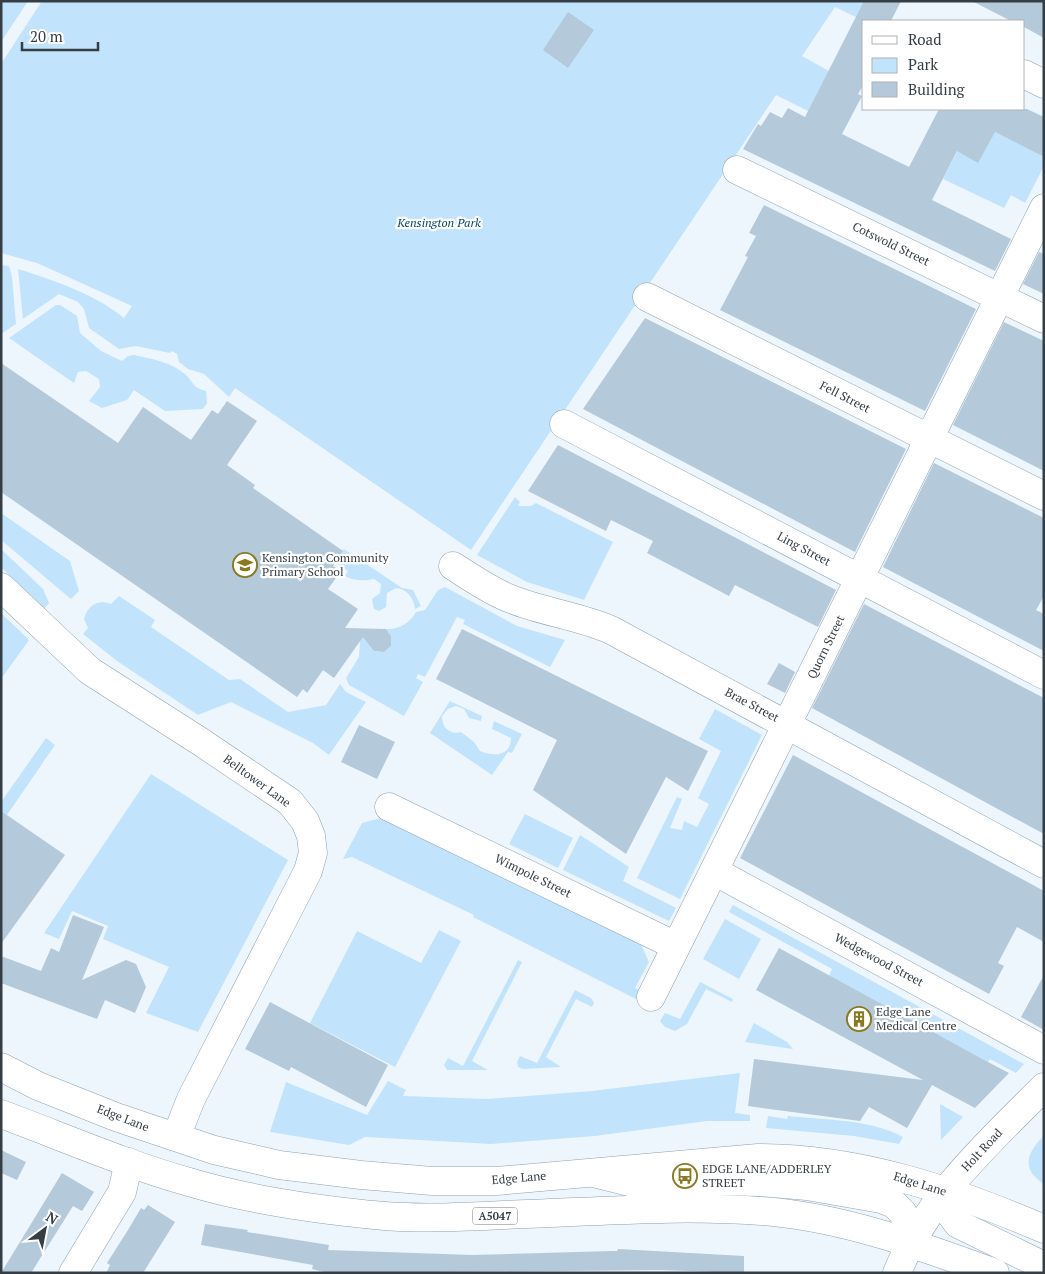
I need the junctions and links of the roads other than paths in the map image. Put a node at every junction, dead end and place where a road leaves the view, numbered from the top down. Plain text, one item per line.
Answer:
1 (1025, 74) edge
2 (1044, 84) edge
3 (737, 170) dead end
4 (1044, 208) edge
5 (647, 297) dead end
6 (1000, 298) junction
7 (1044, 319) edge
8 (564, 424) dead end
9 (930, 440) junction
10 (1044, 496) edge
11 (453, 566) dead end
12 (860, 578) junction
13 (1, 587) edge
14 (1044, 675) edge
15 (788, 724) junction
16 (389, 807) dead end
17 (1044, 864) edge
18 (714, 871) junction
19 (676, 946) junction
20 (652, 997) dead end
21 (1044, 1050) edge
22 (1, 1068) edge
23 (1044, 1087) edge
24 (1, 1114) edge
25 (176, 1137) junction
26 (129, 1162) junction
27 (592, 1173) junction
28 (945, 1191) junction
29 (1044, 1229) edge
30 (909, 1243) junction
31 (1044, 1266) edge
32 (73, 1273) edge
33 (897, 1273) edge
34 (995, 1273) edge

1 - 2 main road
3 - 6 main road, Cotswold Street
4 - 6 main road, Quorn Street
5 - 9 main road, Fell Street
6 - 7 main road, Cotswold Street
6 - 9 main road, Quorn Street
8 - 12 main road, Ling Street
9 - 10 main road, Fell Street
9 - 12 main road, Quorn Street
11 - 15 main road, Brae Street
12 - 14 main road, Ling Street
12 - 15 main road, Quorn Street
13 - 25 main road, Belltower Lane
15 - 17 main road, Brae Street
15 - 18 main road, Quorn Street
16 - 19 main road, Wimpole Street
18 - 19 main road, Quorn Street
18 - 21 main road, Wedgewood Street
19 - 20 main road, Quorn Street
22 - 25 main road, Edge Lane
23 - 28 main road, Holt Road
24 - 26 main road, A5047
25 - 27 main road, Edge Lane
26 - 30 main road, A5047
26 - 32 main road
27 - 28 main road, Edge Lane
27 - 30 main road
28 - 29 main road, Edge Lane
28 - 30 main road, Holt Road
28 - 31 main road
30 - 33 main road, Holt Road
30 - 34 main road, A5047

